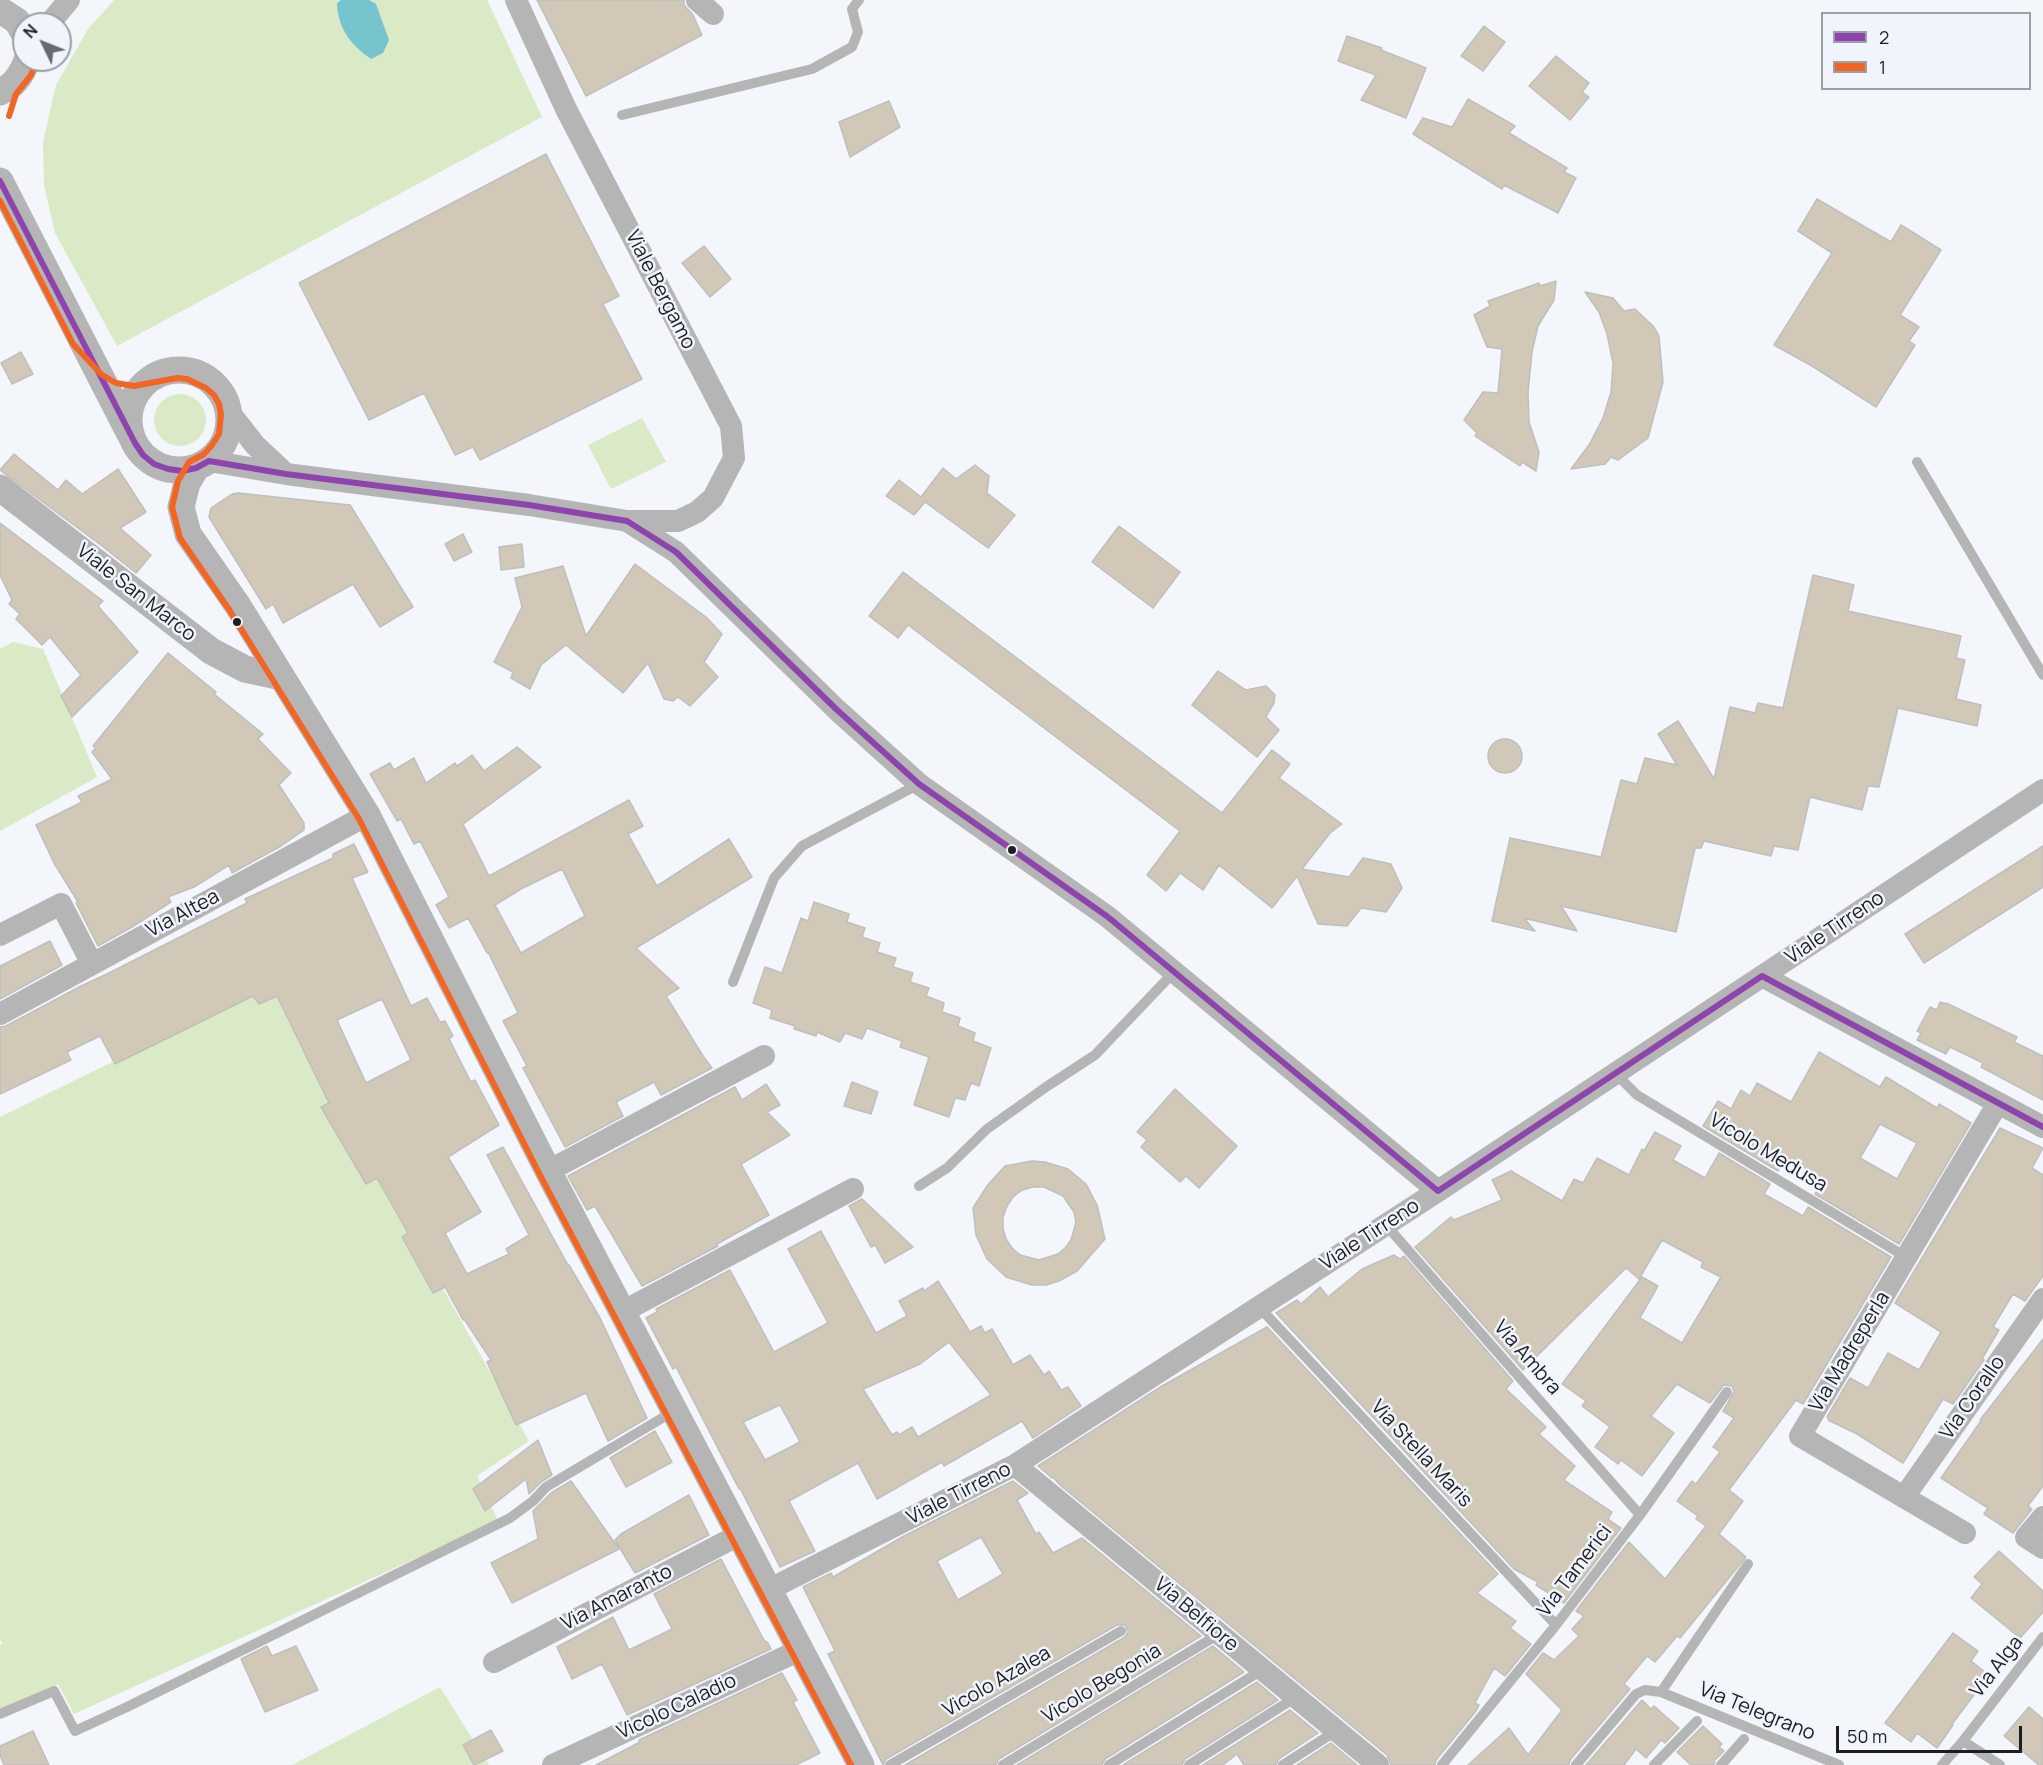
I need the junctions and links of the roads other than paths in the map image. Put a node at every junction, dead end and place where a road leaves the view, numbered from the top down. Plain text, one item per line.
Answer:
1 (13, 0) edge
2 (69, 0) edge
3 (516, 0) edge
4 (859, 0) edge
5 (0, 8) edge
6 (60, 12) edge
7 (12, 17) edge
8 (23, 72) edge
9 (3, 98) edge
10 (622, 115) dead end
11 (0, 181) edge
12 (81, 339) junction
13 (164, 372) junction
14 (230, 413) junction
15 (135, 443) junction
16 (1917, 462) dead end
17 (203, 464) junction
18 (286, 474) junction
19 (0, 488) edge
20 (627, 521) junction
21 (2043, 675) edge
22 (282, 677) junction
23 (919, 784) junction
24 (2043, 790) edge
25 (367, 815) junction
26 (0, 936) edge
27 (92, 964) junction
28 (1174, 972) junction
29 (1762, 976) junction
30 (733, 982) dead end
31 (0, 1014) edge
32 (764, 1056) dead end
33 (1615, 1073) junction
34 (1998, 1103) junction
35 (2043, 1127) edge
36 (548, 1172) junction
37 (919, 1186) dead end
38 (853, 1189) dead end
39 (1438, 1191) junction
40 (1386, 1225) junction
41 (1906, 1257) junction
42 (2043, 1299) edge
43 (1259, 1307) junction
44 (622, 1312) junction
45 (1727, 1392) dead end
46 (674, 1411) junction
47 (1015, 1465) junction
48 (1904, 1497) junction
49 (1640, 1515) junction
50 (2043, 1517) edge
51 (1965, 1533) dead end
52 (739, 1535) junction
53 (2043, 1548) edge
54 (1748, 1564) dead end
55 (768, 1590) junction
56 (1556, 1625) junction
57 (1121, 1631) dead end
58 (1219, 1634) junction
59 (2043, 1637) edge
60 (800, 1650) junction
61 (494, 1662) dead end
62 (1262, 1670) junction
63 (1661, 1692) junction
64 (1296, 1697) junction
65 (0, 1714) edge
66 (1697, 1720) dead end
67 (1336, 1731) junction
68 (1744, 1739) dead end
69 (1963, 1741) junction
70 (554, 1765) edge
71 (861, 1765) edge
72 (890, 1765) edge
73 (1003, 1765) edge
74 (1109, 1765) edge
75 (1189, 1765) edge
76 (1283, 1765) edge
77 (1376, 1765) edge
78 (1442, 1765) edge
79 (1576, 1765) edge
80 (1654, 1765) edge
81 (1721, 1765) edge
82 (1839, 1765) edge
83 (1941, 1765) edge
84 (2000, 1765) edge

1 - 5 street
2 - 6 street
3 - 20 street, Viale Bergamo
4 - 10 lane
5 - 7 street
8 - 9 street
11 - 12 street
12 - 13 street
12 - 15 street
13 - 14 street
13 - 15 street
14 - 17 street
14 - 18 street
15 - 17 street
16 - 21 lane
17 - 18 street
17 - 22 street
18 - 20 street
19 - 22 street, Viale San Marco
20 - 23 street
22 - 25 street
23 - 28 street
23 - 30 lane
24 - 29 street, Viale Tirreno
25 - 27 street, Via Altea
25 - 36 street
26 - 27 street
27 - 31 street, Via Altea
28 - 37 lane
28 - 39 street
29 - 33 street, Viale Tirreno
29 - 34 street
32 - 36 street
33 - 39 street, Viale Tirreno
33 - 41 lane, Vicolo Medusa
34 - 35 street
34 - 41 street, Via Madreperla
36 - 44 street
38 - 44 street
39 - 40 street, Viale Tirreno
40 - 43 street, Viale Tirreno
40 - 49 lane, Via Ambra
41 - 48 street, Via Madreperla
42 - 48 street, Via Corallo
43 - 47 street, Viale Tirreno
43 - 56 lane, Via Stella Maris
44 - 46 street
45 - 49 lane, Via Tamerici
46 - 52 street
46 - 65 lane
47 - 55 street, Viale Tirreno
47 - 58 street, Via Belfiore
48 - 51 street, Via Madreperla
49 - 56 lane, Via Tamerici
50 - 53 street
52 - 55 street
52 - 61 street, Via Amaranto
54 - 63 lane
55 - 60 street
56 - 78 lane, Via Tamerici
57 - 72 lane, Vicolo Azalea
58 - 62 street, Via Belfiore
58 - 73 lane, Vicolo Begonia
59 - 69 lane, Via Alga
60 - 70 street, Vicolo Caladio
60 - 71 street
62 - 64 street, Via Belfiore
62 - 74 lane
63 - 79 lane
63 - 82 lane, Via Telegrano
64 - 67 street, Via Belfiore
64 - 75 lane
66 - 80 lane
67 - 76 lane
67 - 77 street, Via Belfiore
68 - 81 lane
69 - 83 lane, Via Alga
69 - 84 lane

